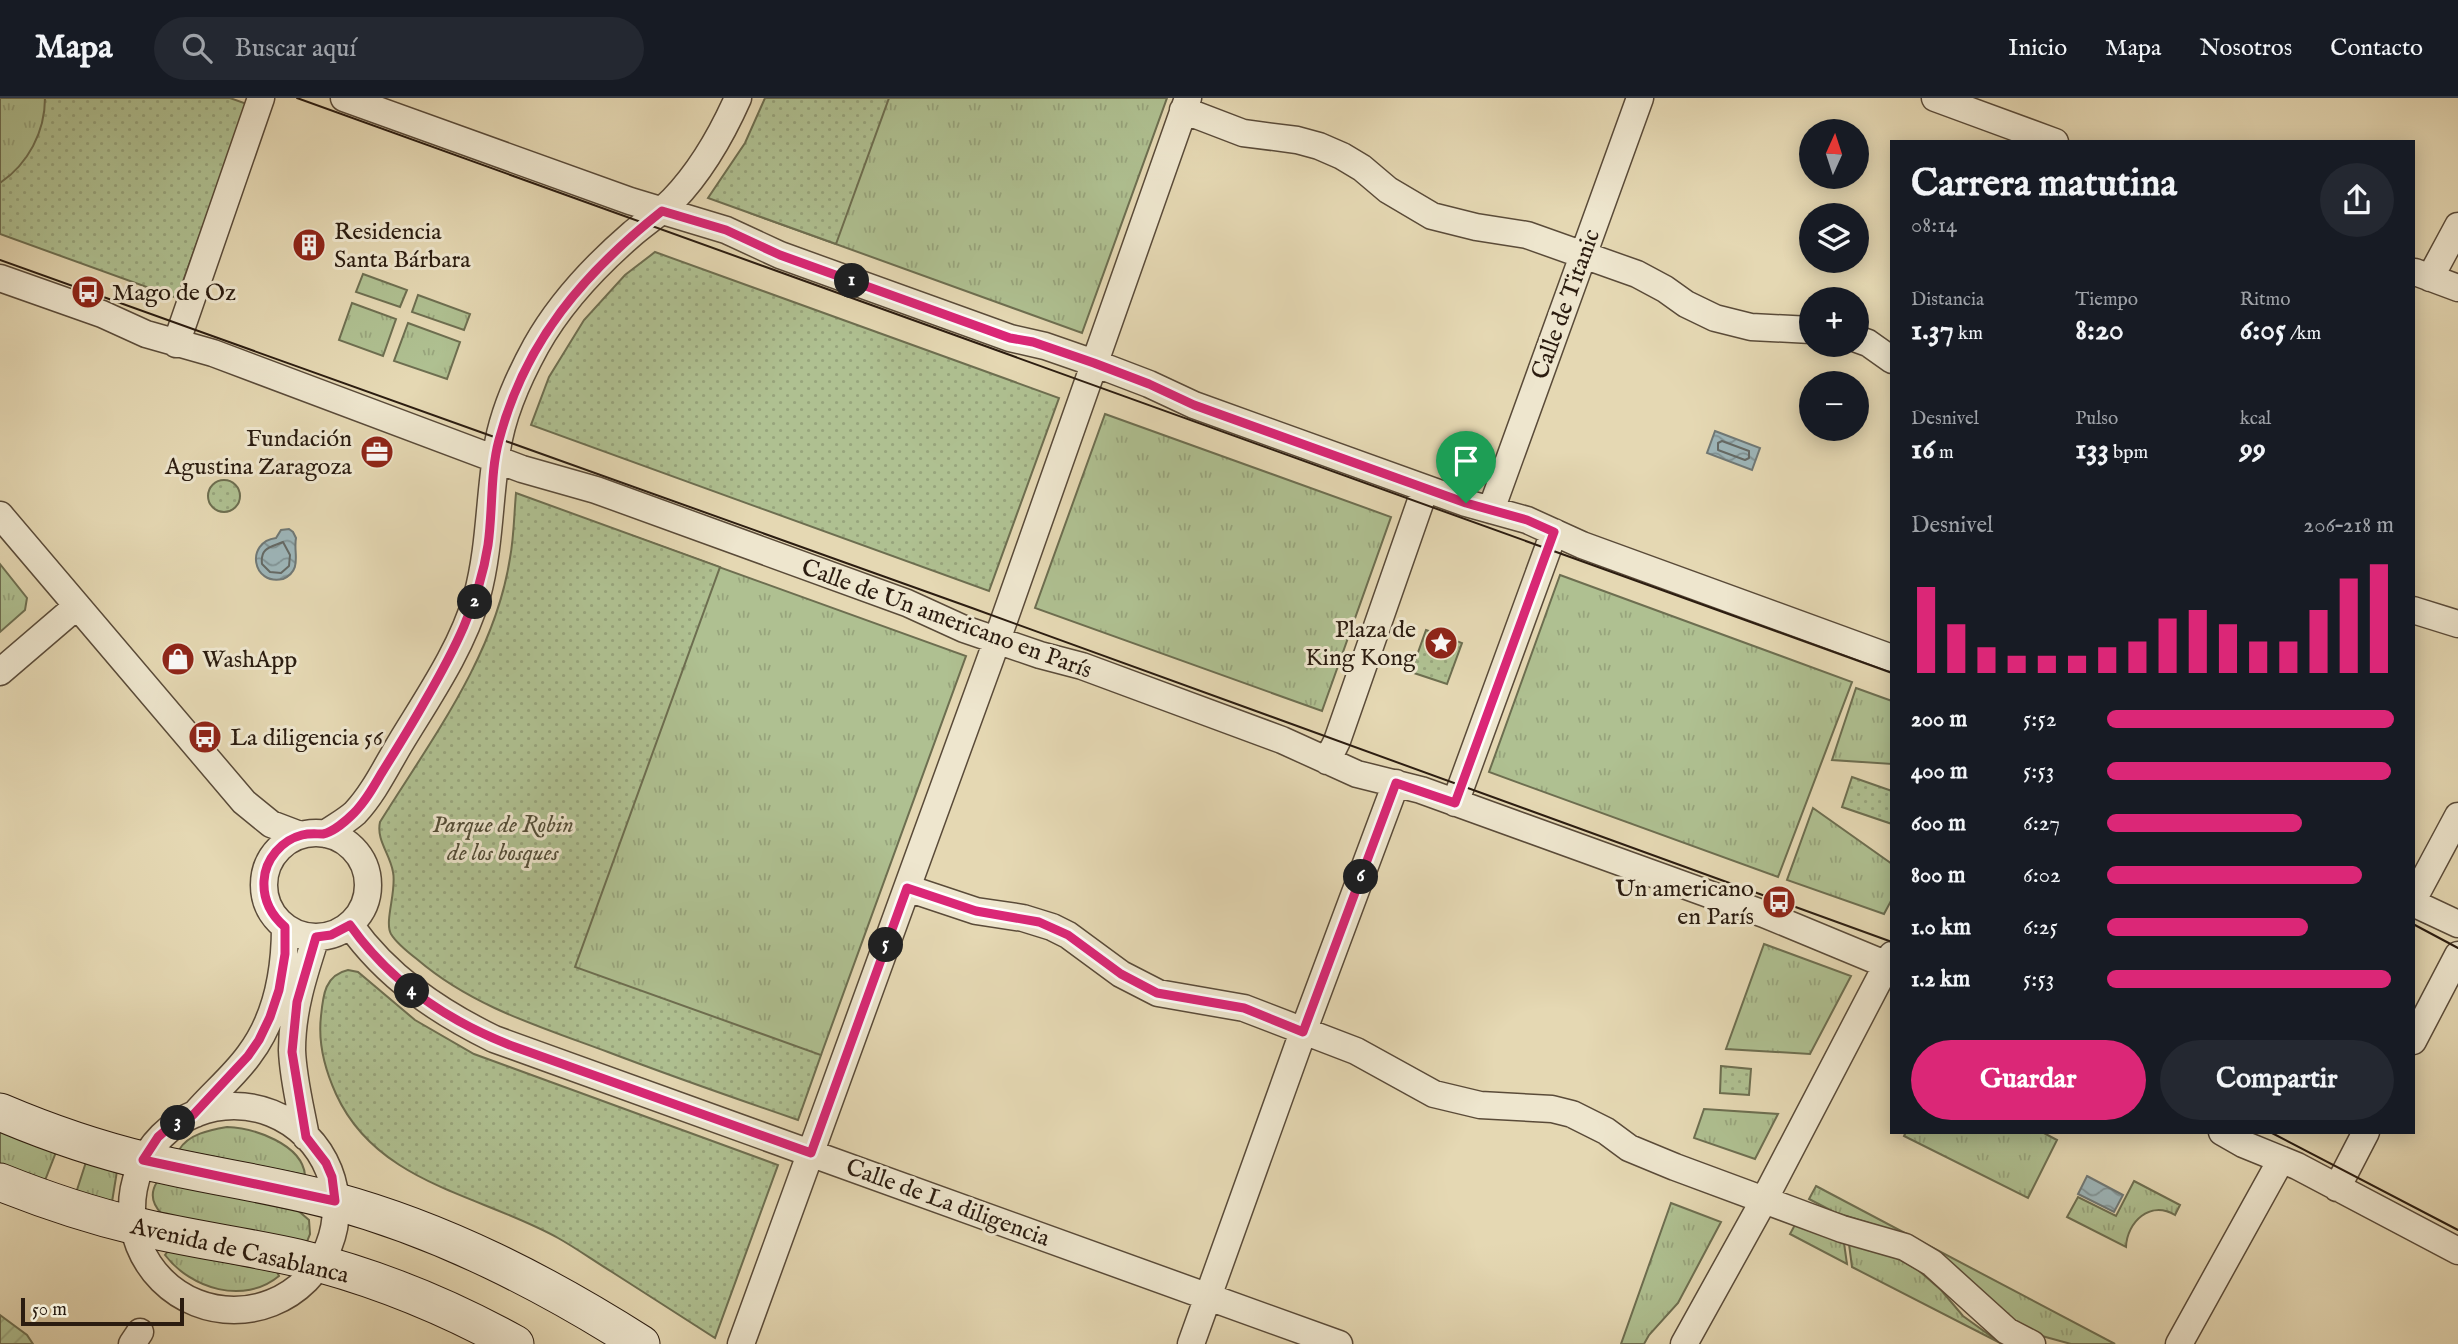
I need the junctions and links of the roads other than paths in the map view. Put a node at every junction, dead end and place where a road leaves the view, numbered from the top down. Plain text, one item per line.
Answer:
1 (261, 98) edge
2 (344, 98) edge
3 (738, 98) edge
4 (1640, 98) edge
5 (1935, 98) edge
6 (1185, 104) edge
7 (2050, 140) edge
8 (662, 211) junction
9 (2458, 226) edge
10 (1583, 256) junction
11 (2422, 275) edge
12 (0, 278) edge
13 (2458, 288) edge
14 (1799, 329) edge
15 (176, 344) junction
16 (1869, 344) edge
17 (1890, 359) edge
18 (1094, 363) junction
19 (496, 460) junction
20 (1425, 489) junction
21 (1491, 510) junction
22 (0, 515) edge
23 (1554, 532) junction
24 (77, 606) junction
25 (2415, 611) edge
26 (2458, 624) edge
27 (996, 640) junction
28 (1890, 657) edge
29 (0, 672) edge
30 (1327, 761) junction
31 (1396, 783) junction
32 (1455, 803) junction
33 (2458, 816) edge
34 (312, 834) junction
35 (907, 888) junction
36 (2415, 898) edge
37 (2415, 903) edge
38 (2458, 924) edge
39 (350, 925) junction
40 (285, 927) junction
41 (316, 937) junction
42 (2458, 955) edge
43 (1890, 962) edge
44 (1303, 1032) junction
45 (2415, 1037) edge
46 (0, 1112) edge
47 (193, 1115) junction
48 (2226, 1134) edge
49 (2365, 1134) edge
50 (306, 1137) junction
51 (811, 1153) junction
52 (143, 1160) junction
53 (2281, 1160) junction
54 (0, 1182) edge
55 (2337, 1188) junction
56 (1764, 1200) junction
57 (335, 1201) junction
58 (134, 1226) junction
59 (2458, 1251) edge
60 (319, 1264) junction
61 (1208, 1297) junction
62 (515, 1344) edge
63 (641, 1344) edge
64 (741, 1344) edge
65 (1191, 1344) edge
66 (1339, 1344) edge
67 (1684, 1344) edge
68 (2032, 1344) edge
69 (2179, 1344) edge

1 - 15 street
2 - 8 street
3 - 8 street
4 - 10 street, Calle de Titanic
5 - 7 street
6 - 10 street
6 - 18 street
8 - 18 street
8 - 19 street
9 - 11 street
10 - 14 street
10 - 21 street, Calle de Titanic
11 - 13 street
12 - 15 street, Calle de Un americano en París
15 - 19 street, Calle de Un americano en París
16 - 17 street
18 - 20 street
18 - 27 street
19 - 27 street, Calle de Un americano en París
19 - 34 street
20 - 21 street
20 - 30 street
21 - 23 street
22 - 24 street
23 - 28 street
23 - 32 street
24 - 29 street
24 - 34 street
25 - 26 street
27 - 30 street, Calle de Un americano en París
27 - 35 street
30 - 31 street, Calle de Un americano en París
31 - 32 street, Calle de Un americano en París
31 - 44 street
32 - 43 street, Calle de Un americano en París
33 - 36 street
34 - 39 street
34 - 40 street
35 - 44 street
35 - 51 street
37 - 38 street
39 - 41 street
39 - 51 street, Calle de La diligencia
40 - 41 street
40 - 47 street
41 - 50 street
42 - 45 street
43 - 56 street
44 - 56 street
44 - 61 street
46 - 52 main road
47 - 50 street
47 - 52 street
48 - 53 street
49 - 55 street
50 - 57 street
51 - 61 street, Calle de La diligencia
51 - 64 street
52 - 57 main road
52 - 58 street
53 - 55 street
53 - 69 street
54 - 58 main road, Avenida de Casablanca
55 - 59 street
56 - 67 street
56 - 68 street
57 - 60 street
57 - 63 main road
58 - 60 main road, Avenida de Casablanca
58 - 60 street
60 - 62 main road, Avenida de Casablanca
61 - 65 street
61 - 66 street, Calle de La diligencia

